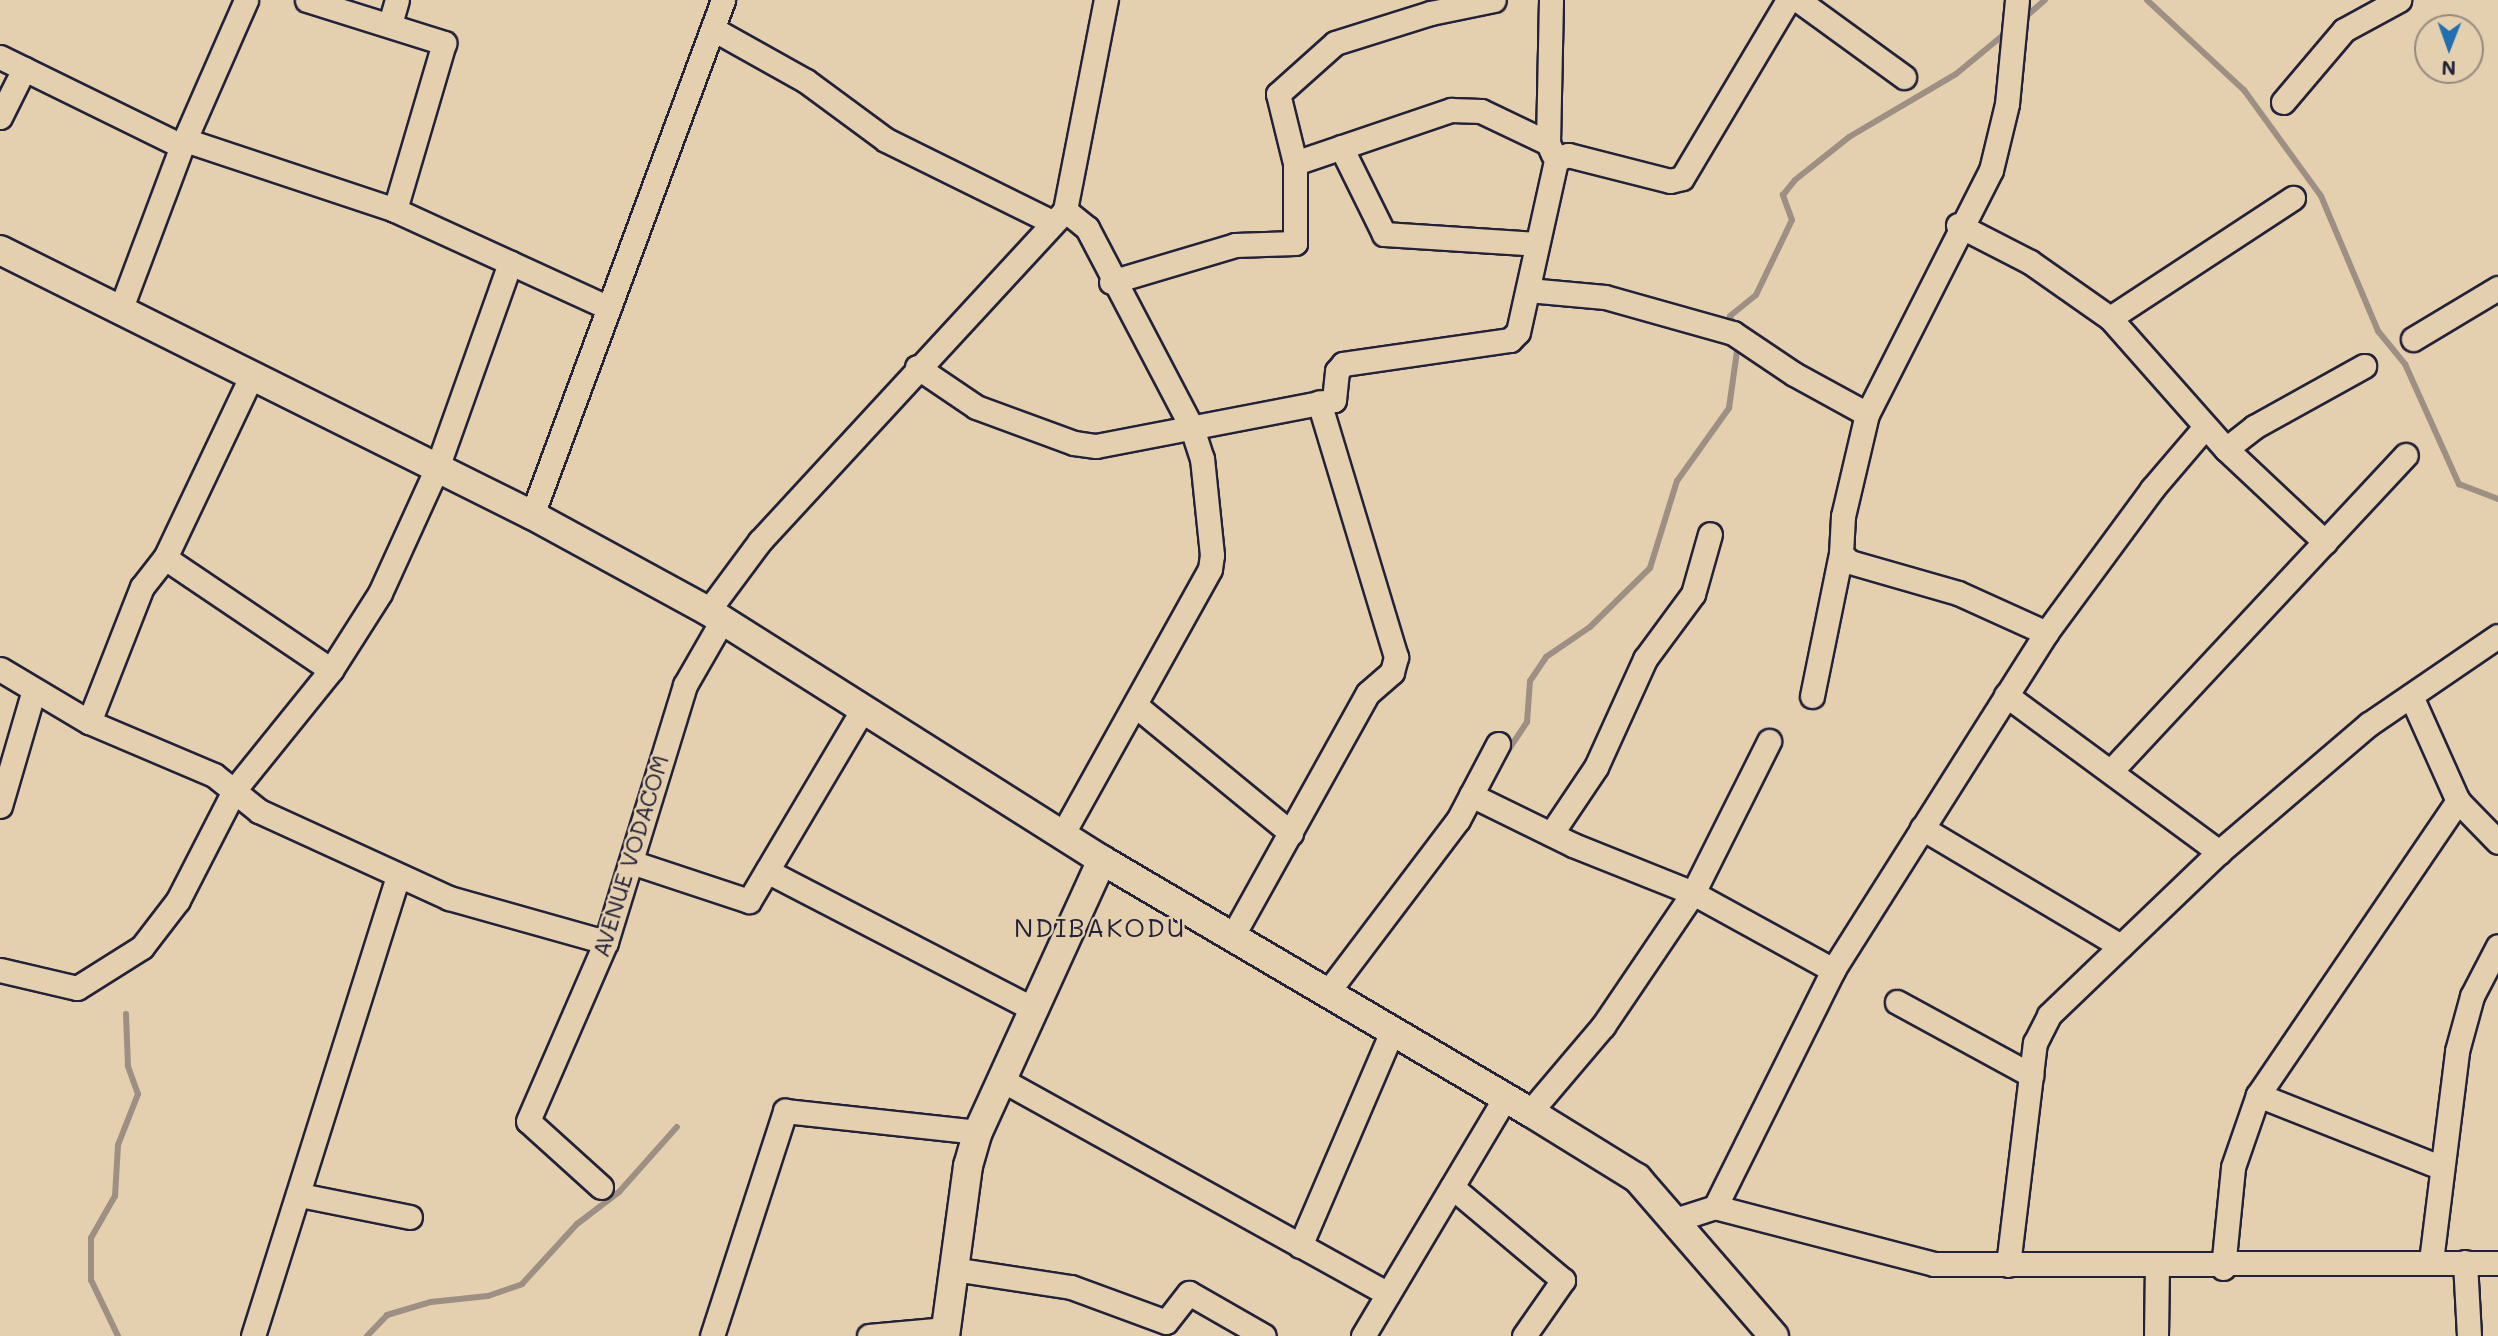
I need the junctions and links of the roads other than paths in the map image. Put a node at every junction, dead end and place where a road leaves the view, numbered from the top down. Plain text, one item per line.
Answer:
1 (246, 0) edge
2 (307, 0) edge
3 (397, 0) edge
4 (723, 0) edge
5 (1106, 0) edge
6 (1494, 0) edge
7 (1551, 0) edge
8 (1788, 0) edge
9 (1798, 0) edge
10 (2017, 0) edge
11 (2399, 0) edge
12 (390, 24) junction
13 (713, 29) junction
14 (0, 57) edge
15 (24, 69) junction
16 (1904, 77) dead end
17 (2283, 102) dead end
18 (0, 117) edge
19 (184, 143) junction
20 (1341, 146) junction
21 (1552, 151) junction
22 (1294, 163) junction
23 (2293, 198) dead end
24 (395, 211) junction
25 (1058, 216) junction
26 (1958, 225) junction
27 (1537, 244) junction
28 (0, 250) edge
29 (510, 263) junction
30 (1111, 282) junction
31 (2498, 288) edge
32 (1528, 290) junction
33 (121, 308) junction
34 (609, 308) junction
35 (2110, 318) junction
36 (2413, 339) dead end
37 (2364, 366) dead end
38 (917, 367) junction
39 (252, 375) junction
40 (1319, 402) junction
41 (1867, 414) junction
42 (1191, 426) junction
43 (2205, 427) junction
44 (2226, 449) junction
45 (2406, 455) dead end
46 (437, 468) junction
47 (532, 514) junction
48 (1710, 534) dead end
49 (2325, 542) junction
50 (1841, 554) junction
51 (165, 558) junction
52 (716, 615) junction
53 (2046, 633) junction
54 (2498, 636) edge
55 (0, 669) edge
56 (331, 670) junction
57 (33, 693) junction
58 (2006, 695) junction
59 (1812, 696) dead end
60 (2411, 696) junction
61 (1135, 705) junction
62 (863, 709) junction
63 (89, 722) junction
64 (1769, 741) dead end
65 (1499, 744) dead end
66 (2111, 771) junction
67 (234, 789) junction
68 (1471, 795) junction
69 (2458, 801) junction
70 (0, 806) edge
71 (1922, 828) junction
72 (1291, 832) junction
73 (1551, 834) junction
74 (1062, 835) junction
75 (2498, 842) edge
76 (2219, 852) junction
77 (1102, 860) junction
78 (631, 862) junction
79 (766, 872) junction
80 (398, 875) junction
81 (1693, 893) junction
82 (1232, 937) junction
83 (607, 942) junction
84 (2121, 946) junction
85 (2498, 946) edge
86 (0, 970) edge
87 (1833, 970) junction
88 (1327, 993) junction
89 (1897, 1002) dead end
90 (1035, 1010) junction
91 (1392, 1031) junction
92 (2031, 1074) junction
93 (1002, 1080) junction
94 (2258, 1095) junction
95 (1505, 1098) junction
96 (1530, 1112) junction
97 (978, 1132) junction
98 (2440, 1167) junction
99 (601, 1187) dead end
100 (1452, 1187) junction
101 (300, 1195) junction
102 (1715, 1207) junction
103 (410, 1217) dead end
104 (1672, 1221) junction
105 (1300, 1246) junction
106 (2431, 1261) junction
107 (2465, 1262) junction
108 (2498, 1263) edge
109 (2008, 1265) junction
110 (2157, 1267) junction
111 (2224, 1268) junction
112 (953, 1269) junction
113 (1388, 1294) junction
114 (946, 1333) edge
115 (253, 1336) edge
116 (712, 1336) edge
117 (869, 1336) edge
118 (1264, 1336) edge
119 (1363, 1336) edge
120 (1524, 1336) edge
121 (1774, 1336) edge
122 (2156, 1336) edge
123 (2469, 1336) edge

1 - 19 street
2 - 12 street
3 - 12 street
4 - 13 street
5 - 25 street
6 - 22 street
7 - 21 street
8 - 21 street
9 - 16 street
10 - 26 street
11 - 17 street
12 - 24 street
13 - 25 street
13 - 34 street
14 - 15 street
15 - 18 street
15 - 19 street
19 - 24 street
19 - 33 street
20 - 21 street
20 - 22 street
20 - 27 street
21 - 27 street
22 - 30 street
23 - 35 street
24 - 29 street
25 - 30 street
25 - 38 street, AVENUE VODACOM
26 - 35 street
26 - 41 street
27 - 32 street
28 - 33 street
29 - 34 street
29 - 46 street
30 - 42 street
31 - 36 street
32 - 40 street
32 - 41 street
33 - 39 street
34 - 47 street
35 - 43 street
37 - 44 street
38 - 42 street
38 - 52 street, AVENUE VODACOM
39 - 46 street
39 - 51 street
40 - 42 street
40 - 72 street
41 - 50 street
42 - 61 street
43 - 44 street
43 - 53 street
44 - 49 street
45 - 49 street
46 - 47 street
46 - 56 street
47 - 52 street
48 - 73 street
49 - 66 street
50 - 53 street
50 - 59 street
51 - 56 street
51 - 63 street
52 - 62 street
52 - 78 street, AVENUE VODACOM
53 - 58 street
54 - 60 street
55 - 57 street
56 - 67 street
57 - 63 street
57 - 70 street
58 - 66 street
58 - 71 street
60 - 69 street
60 - 76 street
61 - 72 street
61 - 74 street
62 - 74 street
62 - 79 street
63 - 67 street
64 - 81 street
65 - 68 street
66 - 76 street
67 - 80 street
67 - 86 street
68 - 73 street
68 - 88 street
69 - 75 street
69 - 94 street
71 - 84 street
71 - 87 street
72 - 82 street
73 - 81 street
74 - 77 street
76 - 84 street
77 - 82 street
77 - 90 street
78 - 79 street
78 - 83 street, AVENUE VODACOM
79 - 90 street
80 - 83 street
80 - 101 street
81 - 87 street
81 - 96 street
82 - 88 street
83 - 99 street, AVENUE VODACOM
84 - 92 street
85 - 98 street
87 - 102 street
88 - 91 street
89 - 92 street
90 - 93 street
91 - 95 street
91 - 105 street
92 - 109 street
93 - 97 street
93 - 105 street
94 - 98 street
94 - 111 street
95 - 96 street
95 - 100 street
96 - 104 street
97 - 112 street
97 - 116 street
98 - 106 street
100 - 113 street
100 - 120 street
101 - 103 street
101 - 115 street
102 - 104 street
102 - 109 street
104 - 121 street
105 - 113 street
106 - 107 street
106 - 111 street
107 - 108 street
107 - 123 street
109 - 110 street
110 - 111 street
110 - 122 street
112 - 114 street
112 - 118 street
113 - 119 street
114 - 117 street

